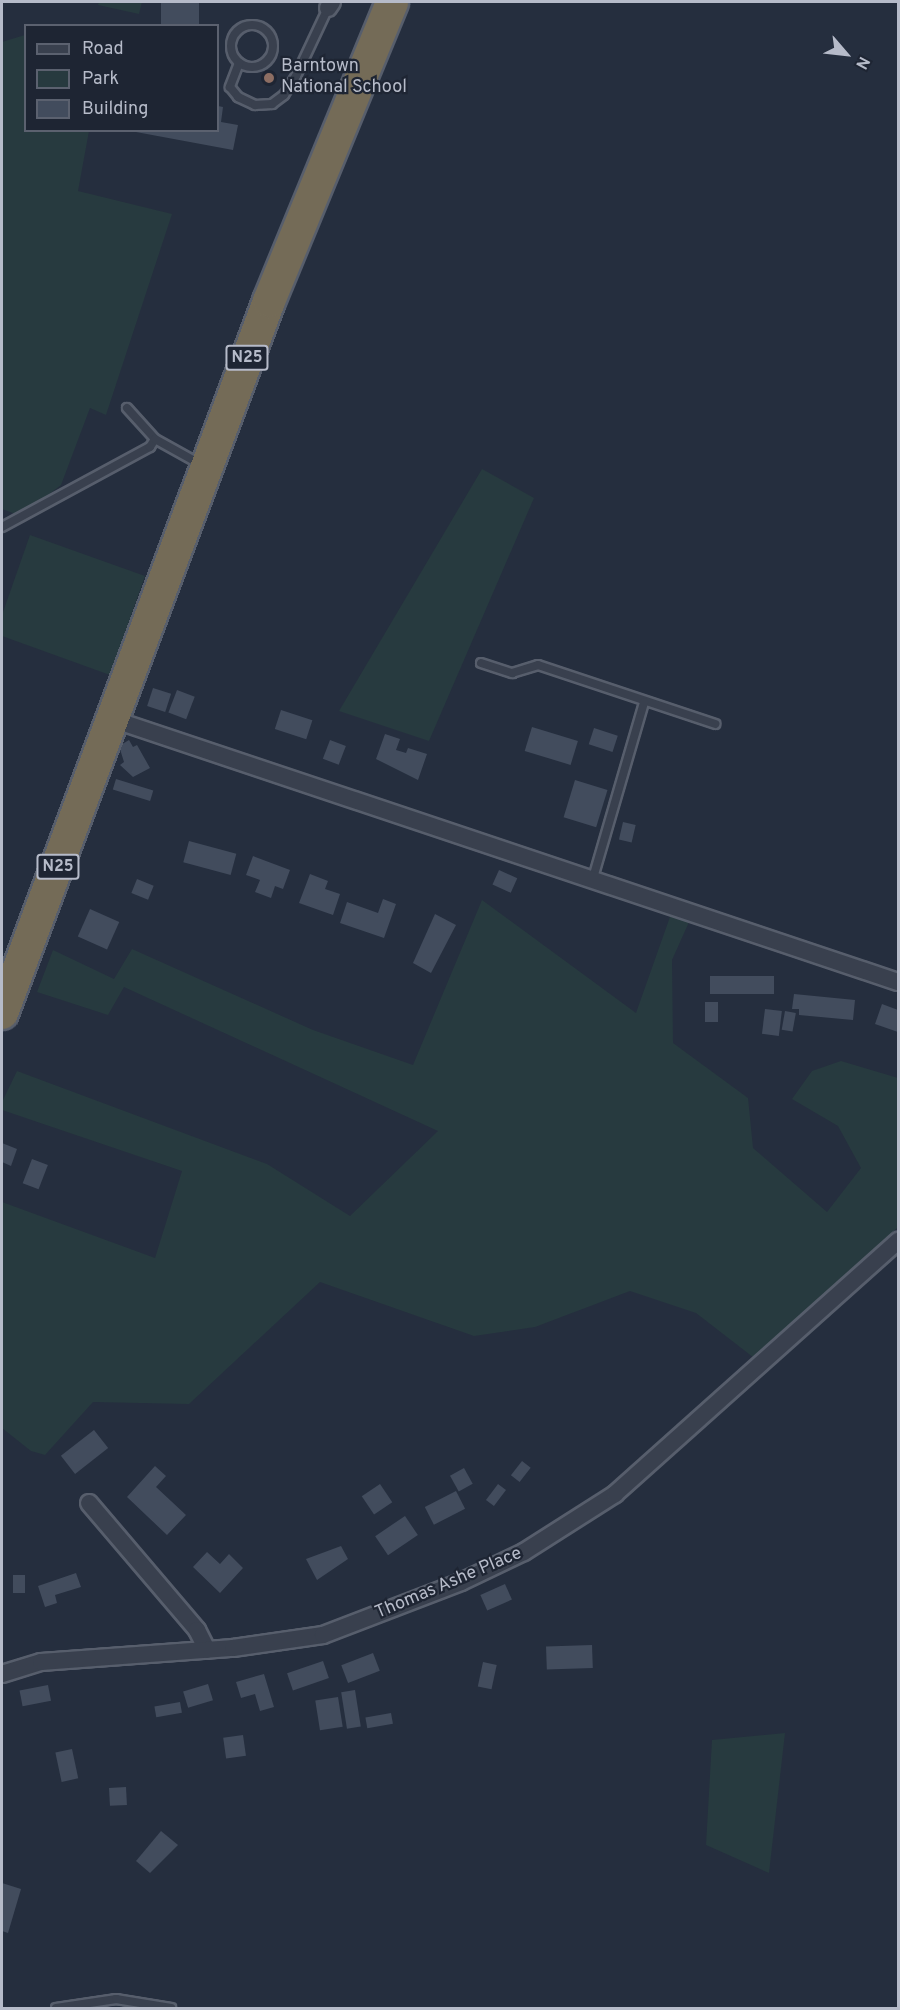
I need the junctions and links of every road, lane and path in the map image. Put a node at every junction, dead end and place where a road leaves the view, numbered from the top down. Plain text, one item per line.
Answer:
1 (392, 2) edge
2 (330, 4) edge
3 (239, 63) junction
4 (127, 408) dead end
5 (155, 439) junction
6 (206, 467) junction
7 (2, 527) edge
8 (481, 663) dead end
9 (644, 702) junction
10 (112, 719) junction
11 (715, 724) dead end
12 (593, 878) junction
13 (898, 982) edge
14 (2, 1013) edge
15 (898, 1240) edge
16 (89, 1503) dead end
17 (207, 1650) junction
18 (2, 1674) edge
19 (56, 2008) edge
20 (171, 2008) edge

1 - 6 highway, N25
2 - 3 lane
3 - 3 lane
4 - 5 lane
5 - 6 lane
5 - 7 lane
6 - 10 highway, N25
8 - 9 lane
9 - 11 lane
9 - 12 lane
10 - 12 street
10 - 14 highway, N25
12 - 13 street
15 - 17 street, Thomas Ashe Place
16 - 17 street
17 - 18 street, Thomas Ashe Place
19 - 20 lane

